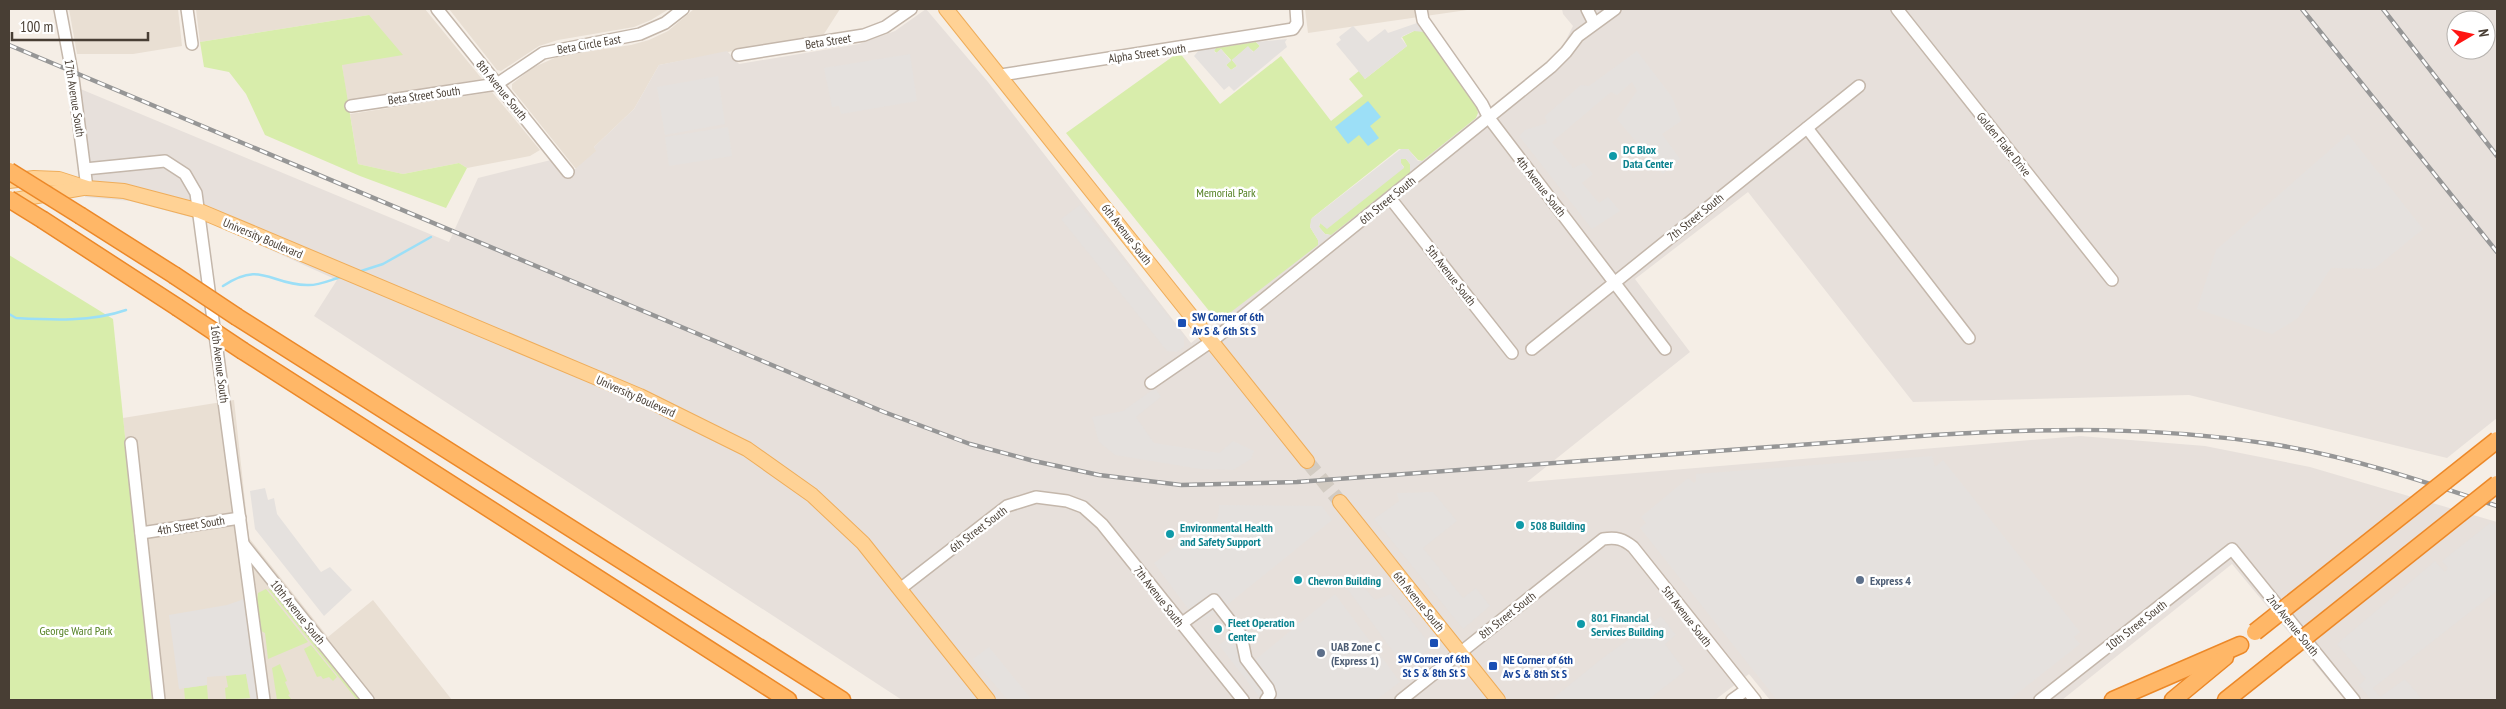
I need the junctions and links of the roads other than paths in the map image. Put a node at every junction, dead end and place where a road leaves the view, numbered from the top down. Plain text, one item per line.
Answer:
1 (60, 9) edge
2 (187, 9) edge
3 (437, 9) edge
4 (683, 9) edge
5 (911, 9) edge
6 (946, 9) edge
7 (1296, 9) edge
8 (1587, 9) edge
9 (1614, 9) edge
10 (1896, 9) edge
11 (1422, 15) edge
12 (1594, 23) junction
13 (192, 44) dead end
14 (738, 55) dead end
15 (1000, 75) junction
16 (497, 84) junction
17 (1859, 86) dead end
18 (351, 106) dead end
19 (1489, 118) junction
20 (1808, 128) junction
21 (85, 169) junction
22 (9, 171) edge
23 (568, 172) dead end
24 (9, 181) edge
25 (87, 188) junction
26 (1390, 198) junction
27 (9, 200) edge
28 (200, 211) junction
29 (2112, 280) dead end
30 (1615, 281) junction
31 (1969, 338) dead end
32 (1212, 341) junction
33 (1665, 348) dead end
34 (1532, 349) dead end
35 (1512, 353) dead end
36 (1151, 383) dead end
37 (2497, 440) edge
38 (131, 443) dead end
39 (1307, 461) tunnel mouth
40 (2497, 484) edge
41 (1067, 501) joint
42 (1340, 502) tunnel mouth
43 (240, 518) junction
44 (142, 533) junction
45 (1616, 537) joint
46 (243, 544) junction
47 (2232, 549) joint
48 (900, 589) junction
49 (1181, 624) junction
50 (2240, 645) junction
51 (1460, 652) junction
52 (2275, 661) junction
53 (1746, 690) junction
54 (159, 700) edge
55 (264, 700) edge
56 (368, 700) edge
57 (788, 700) edge
58 (842, 700) edge
59 (988, 700) edge
60 (1243, 700) edge
61 (1266, 700) edge
62 (1401, 700) edge
63 (1498, 700) edge
64 (1732, 700) edge
65 (1754, 700) edge
66 (2040, 700) edge
67 (2113, 700) edge
68 (2173, 700) edge
69 (2226, 700) edge
70 (2244, 700) edge
71 (2354, 700) edge

1 - 21 street, 17th Avenue South
2 - 13 street
3 - 16 street, 8th Avenue South
4 - 16 street, Beta Circle East
5 - 14 street, Beta Street
6 - 15 main road, 6th Avenue South
7 - 15 street, Alpha Street South
8 - 12 street
9 - 12 street, 6th Street South
10 - 29 street, Golden Flake Drive
11 - 19 street, 4th Avenue South
12 - 19 street, 6th Street South
15 - 32 main road, 6th Avenue South
16 - 18 street, Beta Street South
16 - 23 street, 8th Avenue South
17 - 20 street, 7th Street South
19 - 26 street, 6th Street South
19 - 30 street, 4th Avenue South
20 - 30 street, 7th Street South
20 - 31 street
21 - 25 street, 17th Avenue South
21 - 28 street, 16th Avenue South
22 - 58 highway, bridge
24 - 25 main road
25 - 27 main road
25 - 28 main road, University Boulevard
26 - 32 street, 6th Street South
26 - 35 street, 5th Avenue South
27 - 57 highway, bridge
28 - 43 street, 16th Avenue South
28 - 48 main road, University Boulevard
30 - 33 street, 4th Avenue South
30 - 34 street, 7th Street South
32 - 36 street, 6th Street South
32 - 39 main road, 6th Avenue South
37 - 50 highway, bridge
38 - 44 street
40 - 52 highway, bridge
41 - 48 street, 6th Street South
41 - 49 street, 7th Avenue South
42 - 51 main road, 6th Avenue South
43 - 44 street, 4th Street South
43 - 46 street
44 - 54 street
45 - 51 street, 8th Street South
45 - 53 street, 5th Avenue South
46 - 55 street
46 - 56 street, 10th Avenue South
47 - 66 street, 10th Street South
47 - 71 street, 2nd Avenue South
48 - 59 main road, University Boulevard
49 - 60 street, 7th Avenue South
49 - 61 street
50 - 67 highway
50 - 68 highway
51 - 62 street, 8th Street South
51 - 63 main road, 6th Avenue South
52 - 69 highway
52 - 70 highway
53 - 64 street
53 - 65 street, 5th Avenue South

